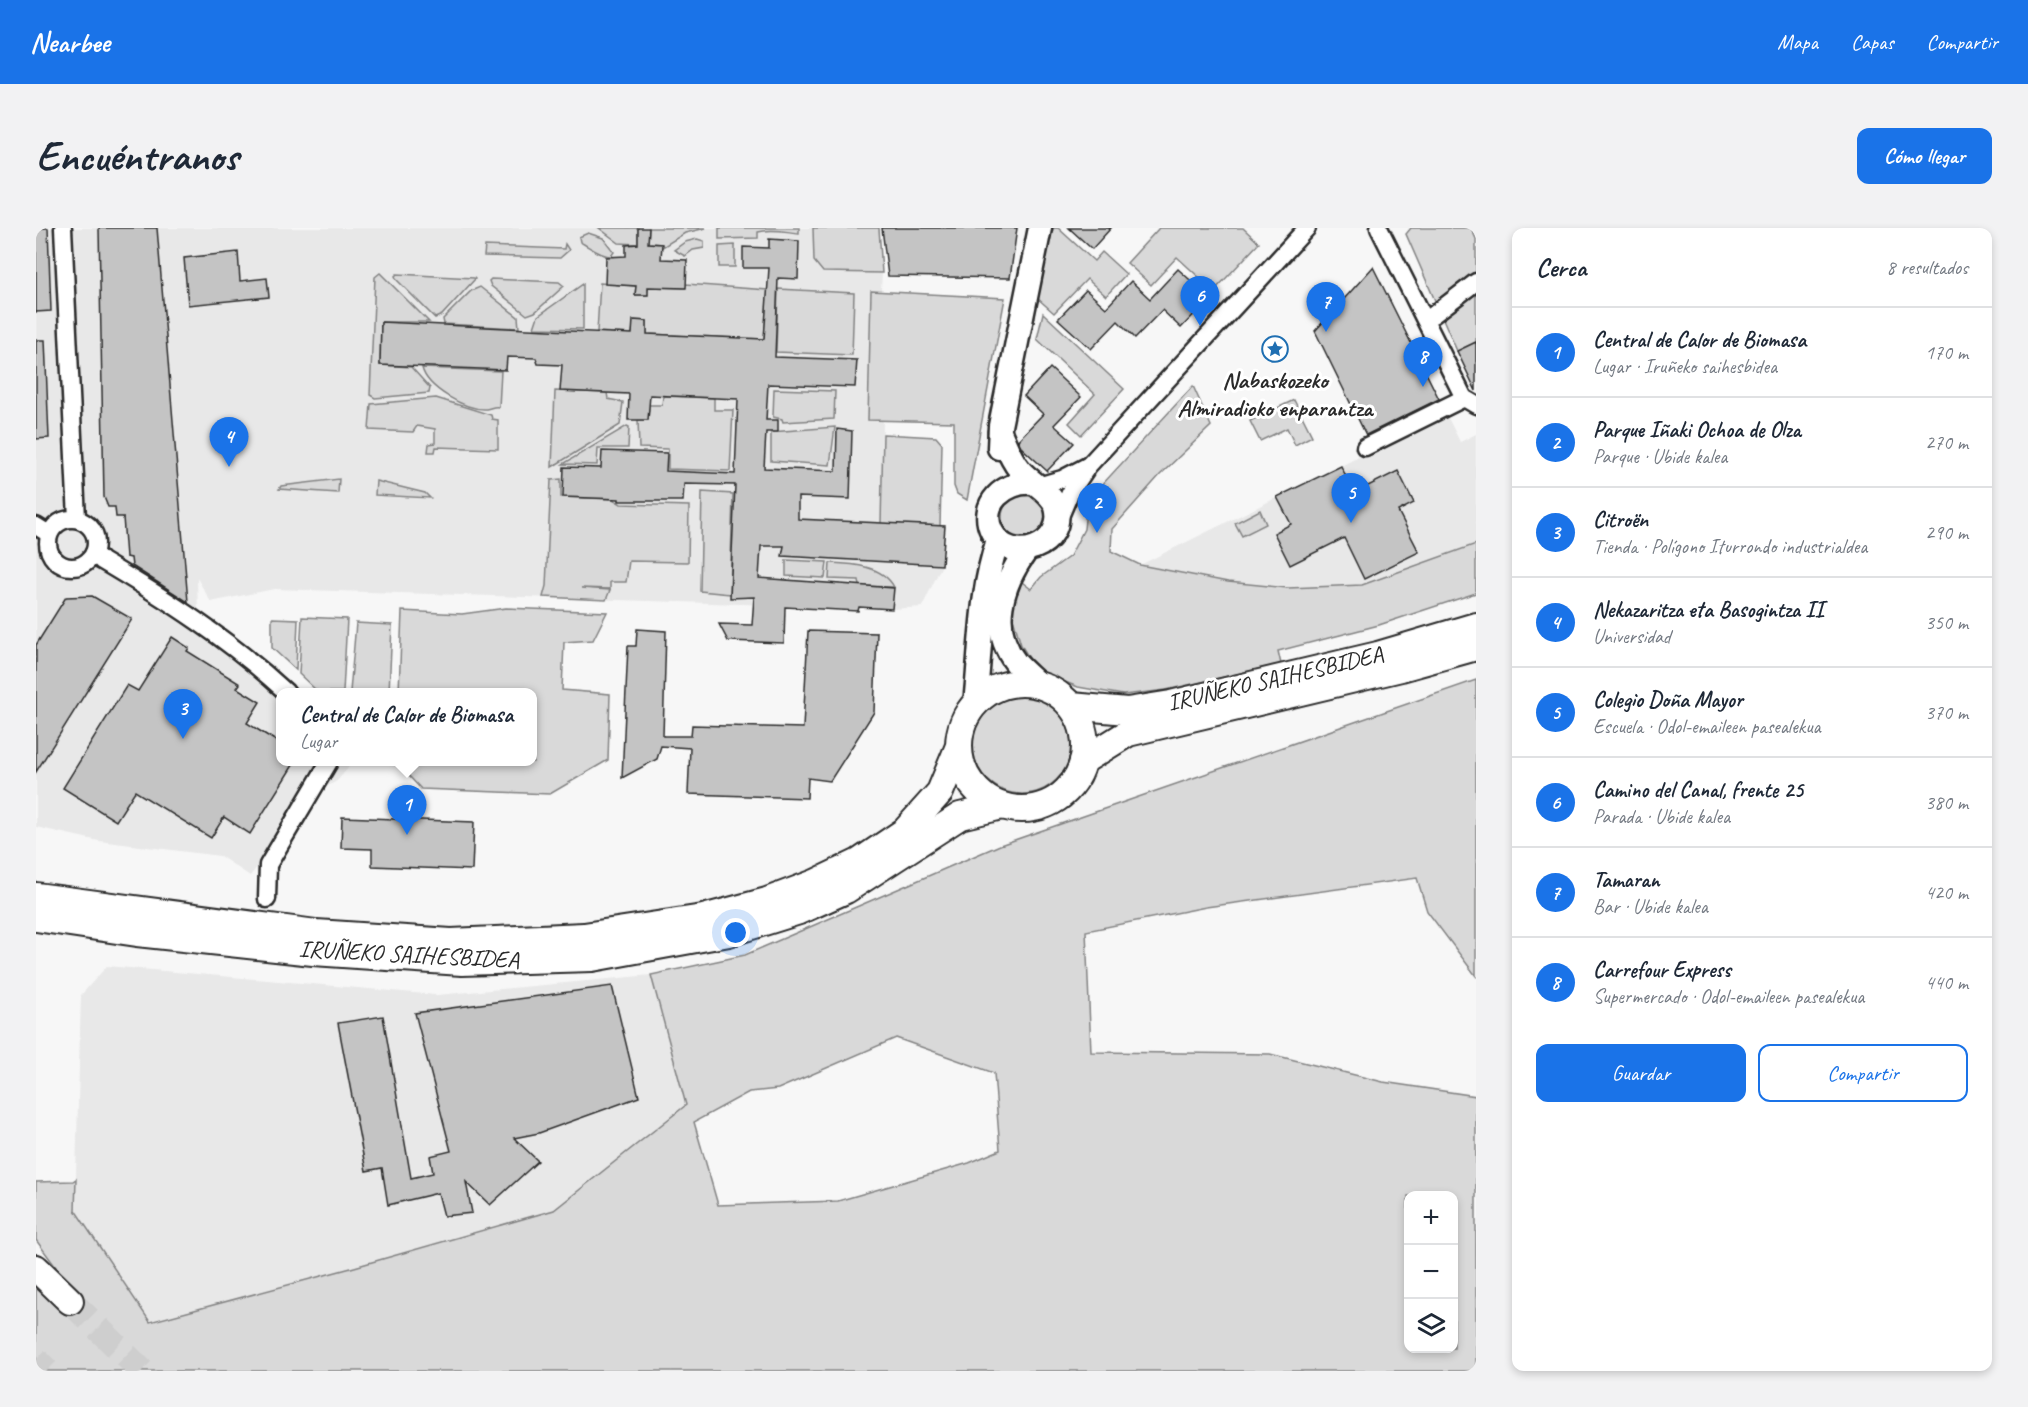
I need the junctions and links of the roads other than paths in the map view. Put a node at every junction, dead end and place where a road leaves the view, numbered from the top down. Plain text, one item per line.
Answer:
1 (63, 228) edge
2 (1040, 228) edge
3 (1307, 228) edge
4 (1382, 229) edge
5 (1476, 282) edge
6 (1433, 315) dead end
7 (1470, 402) edge
8 (1000, 432) junction
9 (1365, 447) dead end
10 (1088, 466) junction
11 (1035, 485) junction
12 (997, 494) junction
13 (77, 519) junction
14 (1055, 527) junction
15 (42, 530) edge
16 (998, 540) junction
17 (1026, 551) junction
18 (94, 553) junction
19 (1476, 626) edge
20 (1476, 647) edge
21 (1040, 686) junction
22 (281, 688) edge
23 (975, 704) junction
24 (1071, 706) junction
25 (959, 746) junction
26 (1083, 761) junction
27 (327, 766) edge
28 (1002, 806) junction
29 (36, 896) edge
30 (267, 899) dead end
31 (36, 918) edge
32 (36, 1268) edge
33 (70, 1301) tunnel mouth

1 - 13 street
2 - 8 main road
3 - 10 street
4 - 7 street
5 - 6 street
7 - 9 street
8 - 11 main road
8 - 12 main road
10 - 11 street
10 - 14 street
11 - 12 main road
11 - 14 main road
12 - 16 main road
13 - 15 street
13 - 18 street
14 - 17 main road
15 - 18 street
16 - 17 main road
16 - 23 main road
17 - 21 main road
18 - 22 street
19 - 24 highway, IRUÑEKO SAIHESBIDEA
20 - 26 highway, IRUÑEKO SAIHESBIDEA
21 - 23 highway
21 - 24 highway
23 - 25 highway
24 - 26 highway
25 - 28 highway
25 - 29 highway, IRUÑEKO SAIHESBIDEA
26 - 28 highway
27 - 30 street
28 - 31 highway, IRUÑEKO SAIHESBIDEA
32 - 33 highway

